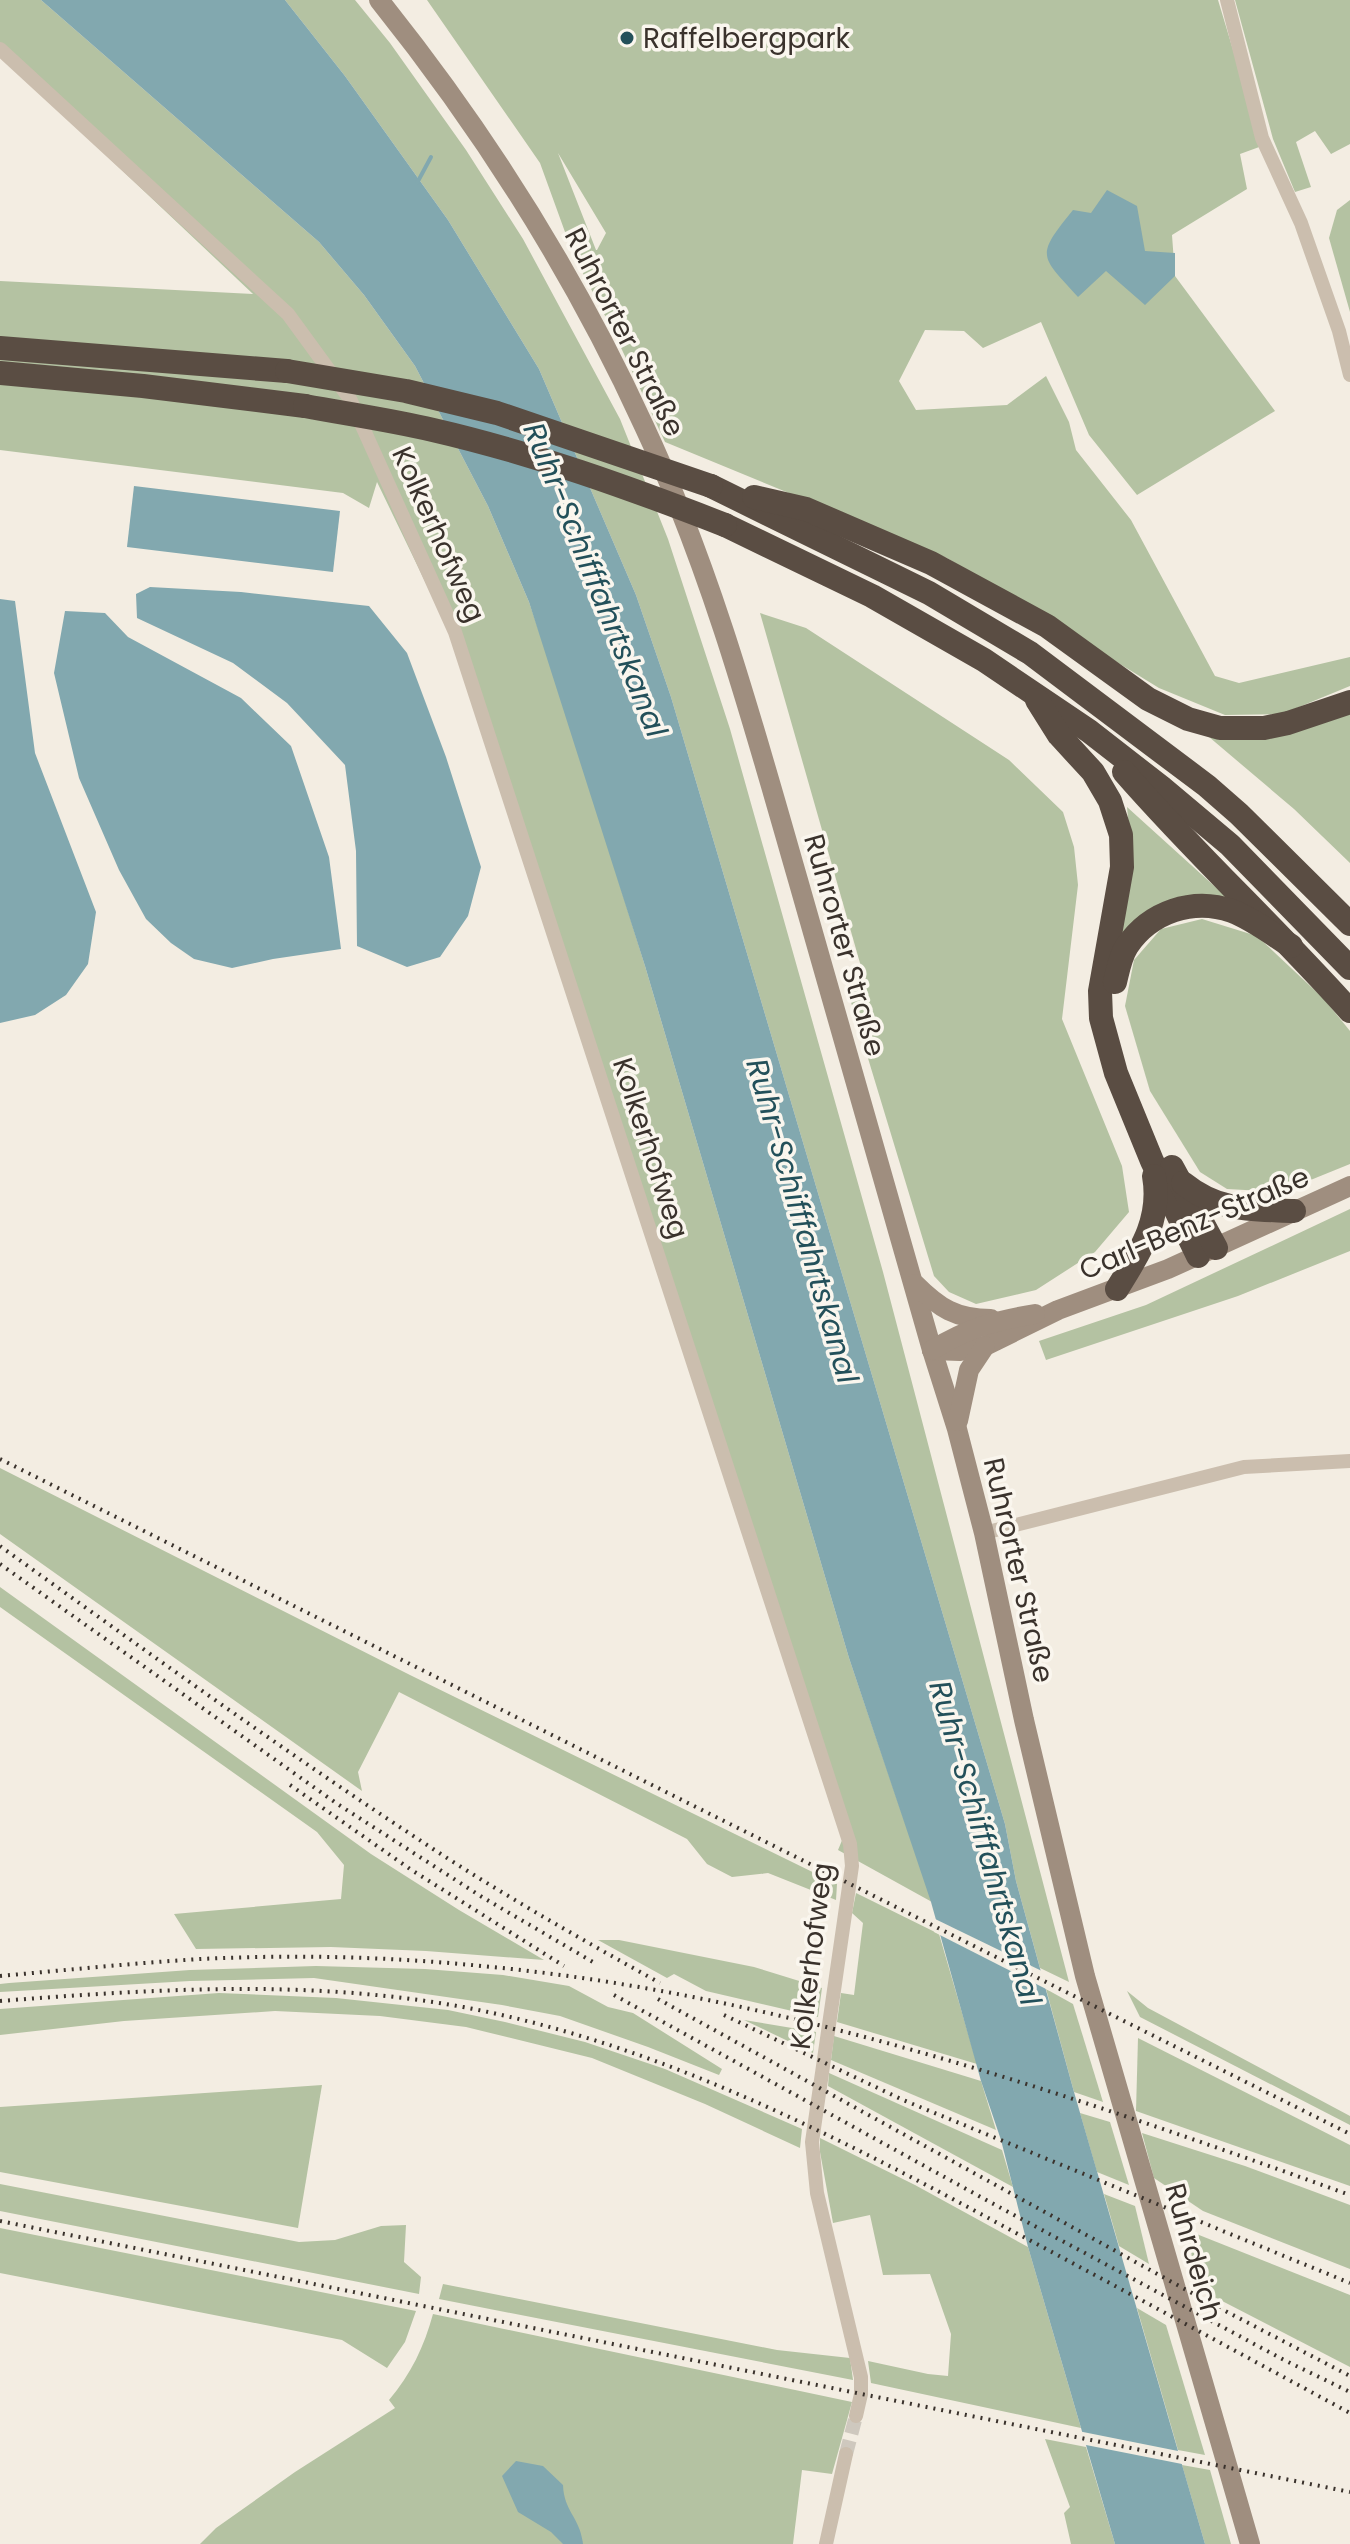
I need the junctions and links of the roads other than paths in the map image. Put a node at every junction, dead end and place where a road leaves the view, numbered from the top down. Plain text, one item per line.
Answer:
1 (379, 0) edge
2 (1227, 0) edge
3 (0, 49) edge
4 (0, 348) edge
5 (0, 373) edge
6 (1350, 375) edge
7 (711, 486) junction
8 (1031, 691) junction
9 (1350, 702) edge
10 (1089, 731) junction
11 (1239, 814) junction
12 (1350, 903) edge
13 (1350, 924) edge
14 (1291, 946) junction
15 (1350, 968) edge
16 (1350, 1011) edge
17 (1152, 1161) junction
18 (1178, 1179) junction
19 (1350, 1186) edge
20 (1294, 1211) junction
21 (1207, 1252) junction
22 (914, 1283) junction
23 (1117, 1289) junction
24 (1058, 1310) junction
25 (1003, 1319) junction
26 (985, 1346) junction
27 (932, 1350) junction
28 (957, 1429) junction
29 (1350, 1461) edge
30 (984, 1533) junction
31 (1085, 1976) joint
32 (856, 2416) tunnel mouth
33 (846, 2454) tunnel mouth
34 (826, 2544) edge
35 (1250, 2544) edge

1 - 22 main road, Ruhrorter Straße
2 - 6 street
3 - 32 street, Kolkerhofweg
4 - 7 highway, bridge
5 - 8 highway, bridge
7 - 9 highway
7 - 11 highway
8 - 10 highway
8 - 17 highway
10 - 14 highway
10 - 15 highway
11 - 12 highway
11 - 13 highway
14 - 16 highway
14 - 18 highway
17 - 21 highway
17 - 23 highway
18 - 20 highway
18 - 21 highway
19 - 20 main road, Carl-Benz-Straße
20 - 21 main road, Carl-Benz-Straße
21 - 23 main road, Carl-Benz-Straße
22 - 25 main road
22 - 27 main road, Ruhrorter Straße
23 - 24 main road, Carl-Benz-Straße
24 - 25 main road, Carl-Benz-Straße
24 - 26 main road, Carl-Benz-Straße
25 - 27 main road, Carl-Benz-Straße
26 - 27 main road, Carl-Benz-Straße
26 - 28 main road
27 - 28 main road, Ruhrorter Straße
28 - 30 main road, Ruhrorter Straße
29 - 30 street
30 - 31 main road, Ruhrorter Straße
31 - 35 main road, Ruhrdeich
33 - 34 street

